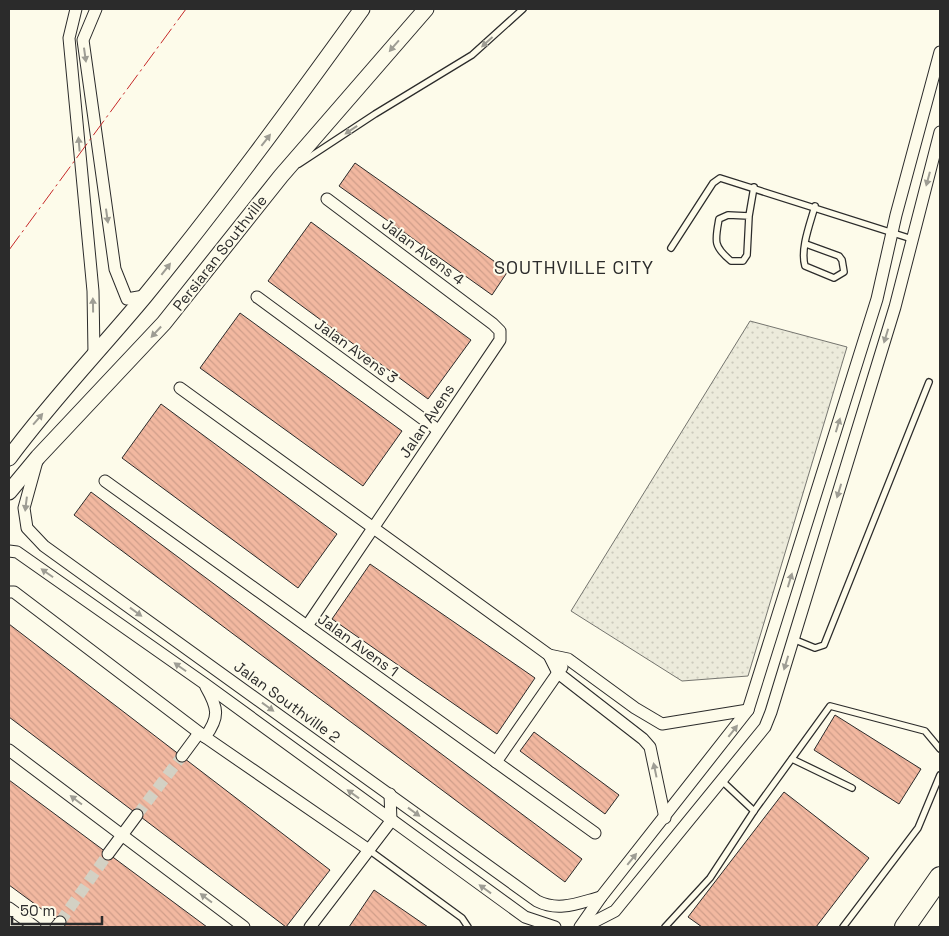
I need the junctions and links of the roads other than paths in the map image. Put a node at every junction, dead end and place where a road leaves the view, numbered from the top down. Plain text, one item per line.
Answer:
1 (76, 9) edge
2 (96, 9) edge
3 (362, 9) edge
4 (426, 9) edge
5 (523, 9) edge
6 (940, 52) edge
7 (940, 132) edge
8 (281, 176) junction
9 (754, 187) junction
10 (327, 199) dead end
11 (815, 206) junction
12 (749, 216) junction
13 (892, 232) junction
14 (912, 239) junction
15 (806, 244) junction
16 (671, 248) dead end
17 (144, 296) junction
18 (256, 297) dead end
19 (500, 331) joint
20 (94, 354) junction
21 (929, 382) dead end
22 (180, 388) dead end
23 (438, 430) junction
24 (38, 457) junction
25 (9, 458) edge
26 (105, 481) dead end
27 (9, 492) edge
28 (374, 526) junction
29 (9, 551) edge
30 (9, 592) edge
31 (307, 626) junction
32 (793, 639) junction
33 (549, 655) junction
34 (568, 659) junction
35 (558, 673) junction
36 (600, 682) junction
37 (205, 684) junction
38 (589, 698) junction
39 (635, 708) junction
40 (748, 710) junction
41 (624, 725) junction
42 (202, 735) junction
43 (940, 749) edge
44 (9, 750) edge
45 (182, 756) tunnel mouth
46 (792, 759) junction
47 (496, 762) junction
48 (940, 775) edge
49 (721, 780) junction
50 (852, 788) dead end
51 (390, 794) junction
52 (754, 810) junction
53 (137, 815) tunnel mouth
54 (665, 818) junction
55 (391, 822) junction
56 (595, 833) dead end
57 (122, 835) junction
58 (369, 850) junction
59 (108, 854) tunnel mouth
60 (940, 877) edge
61 (601, 897) junction
62 (9, 908) edge
63 (527, 922) edge
64 (35, 927) edge
65 (244, 927) edge
66 (310, 927) edge
67 (468, 927) edge
68 (555, 927) edge
69 (580, 927) edge
70 (584, 927) edge
71 (665, 927) edge
72 (842, 927) edge
73 (905, 927) edge

20 -> 1 street
2 -> 17 street
17 -> 3 main road
4 -> 8 main road, Persiaran Southville
5 -> 8 lane
6 - 13 street
7 -> 14 street
8 -> 24 main road, Persiaran Southville
9 - 11 lane
9 - 12 lane
9 - 16 lane
10 - 19 street, Jalan Avens 4
11 - 13 lane
11 - 15 lane
12 - 12 lane
13 - 14 lane
40 -> 13 street
14 -> 32 street
15 - 15 lane
17 - 20 main road
18 - 23 street, Jalan Avens 3
19 - 23 street, Jalan Avens
25 -> 20 main road
21 - 32 lane
22 - 28 street
23 - 28 street, Jalan Avens
24 - 27 main road, Persiaran Southville
24 -> 51 street, Jalan Southville 2
26 - 31 street, Jalan Avens 1
28 - 31 street, Jalan Avens
28 - 33 street
37 -> 29 street
30 - 42 street
31 - 47 street, Jalan Avens 1
32 -> 49 street
33 - 34 street
33 - 35 street
34 - 35 street
34 - 36 street
35 - 38 street
35 - 47 street
36 - 38 street
36 - 39 street
37 - 42 street
55 -> 37 street
38 - 41 street
39 - 40 street
39 - 41 street
54 -> 40 street
54 -> 41 street
42 - 45 street
42 - 58 street
43 - 46 lane
57 -> 44 street
46 - 50 lane
46 - 52 lane
47 - 56 street, Jalan Avens 1
48 - 72 lane
49 - 52 lane
49 - 70 street
51 - 55 street
51 -> 61 street, Jalan Southville 2
52 - 71 lane
53 - 57 street
61 -> 54 street
55 - 58 street
63 -> 55 street
57 - 59 street
65 -> 57 street
58 - 66 street
58 - 67 lane
60 - 73 highway
61 - 69 street
62 - 64 street
63 - 68 street

